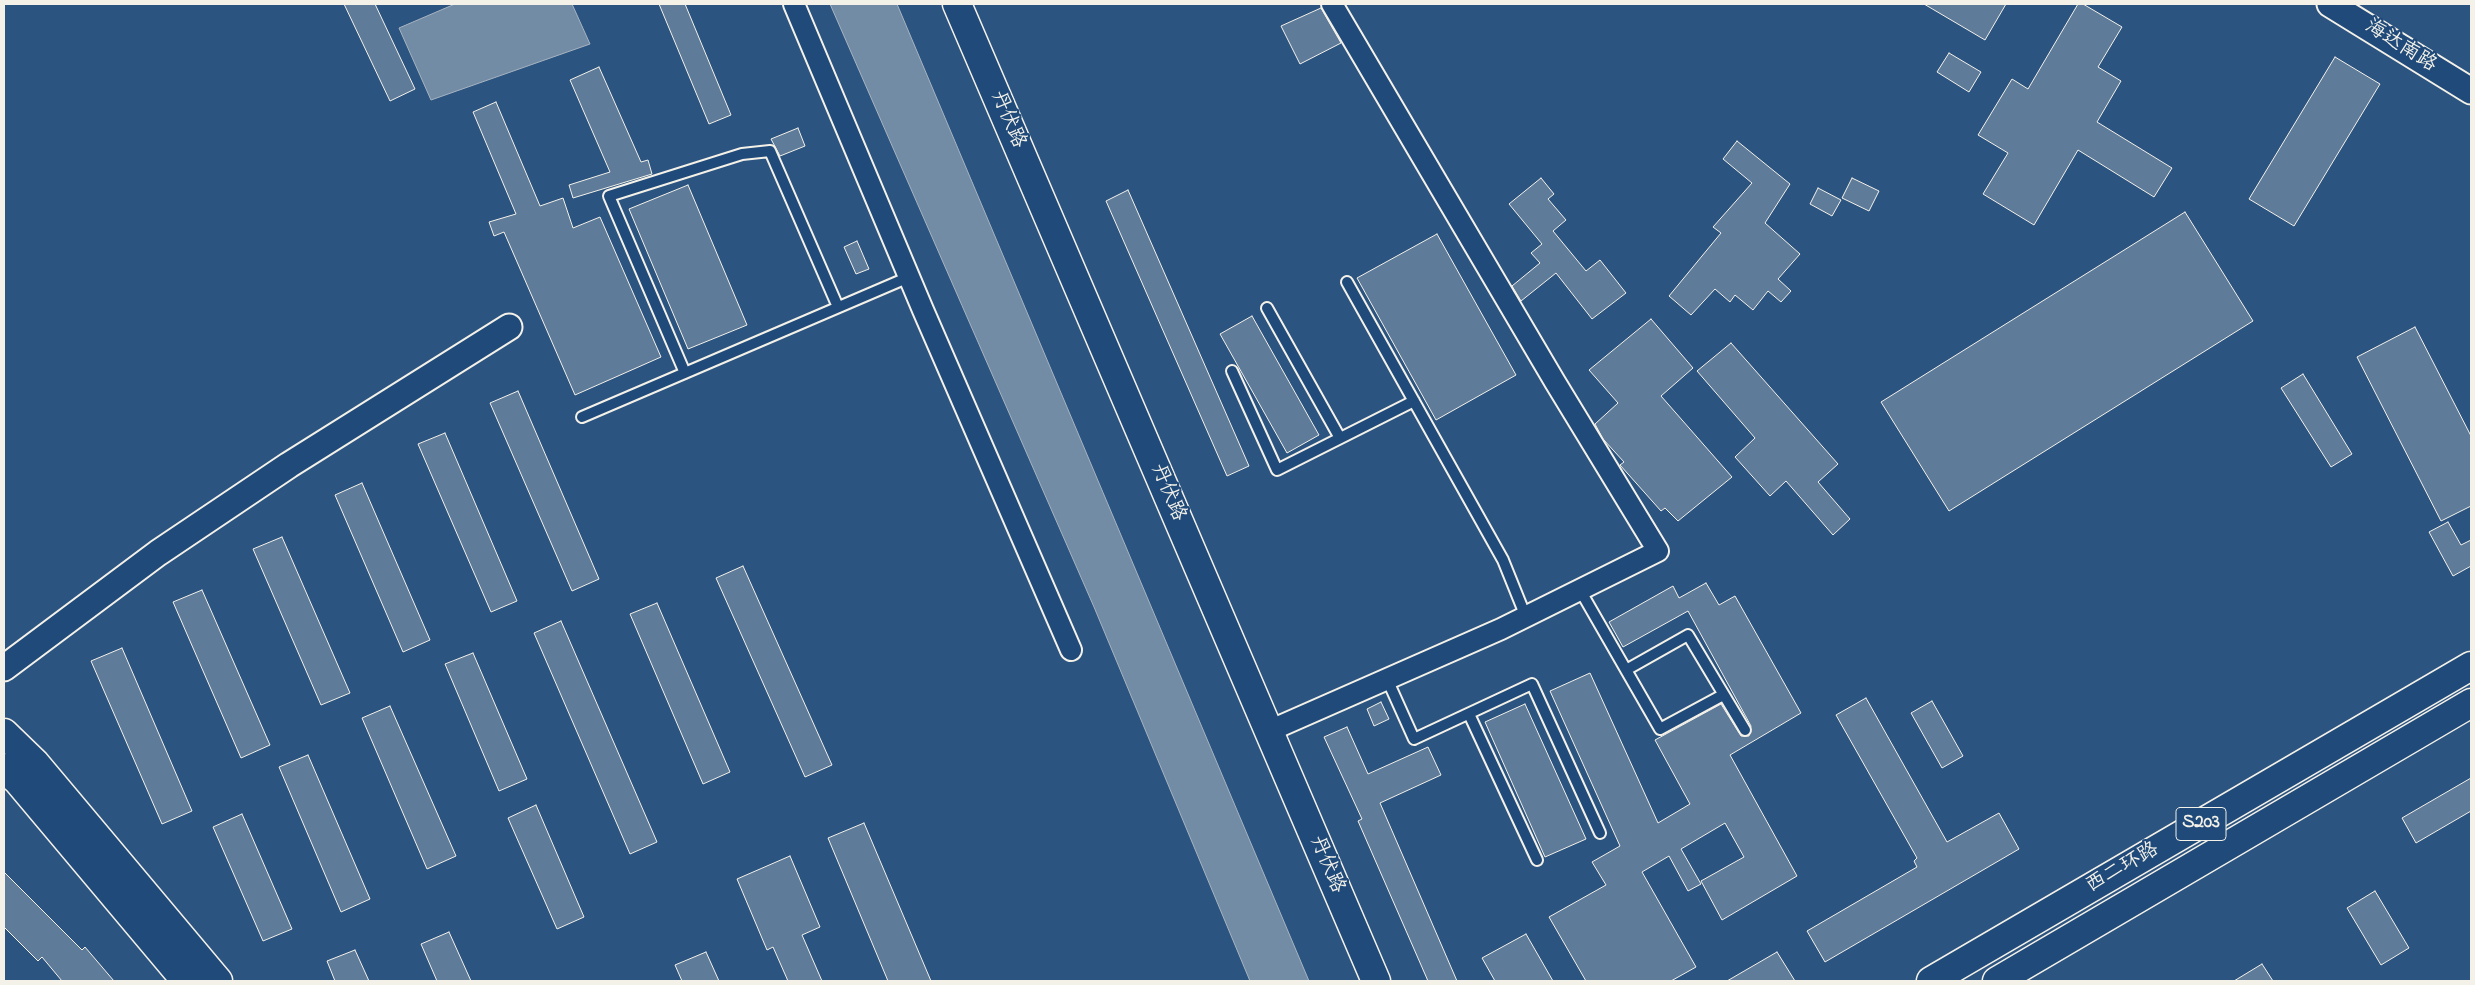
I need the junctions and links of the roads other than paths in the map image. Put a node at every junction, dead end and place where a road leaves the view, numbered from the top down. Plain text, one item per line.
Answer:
1 (794, 4) edge
2 (958, 4) edge
3 (1332, 4) edge
4 (2330, 4) edge
5 (2471, 91) edge
6 (909, 277) junction
7 (1347, 282) dead end
8 (838, 307) junction
9 (1267, 308) dead end
10 (509, 327) dead end
11 (1232, 371) dead end
12 (684, 373) junction
13 (1414, 401) junction
14 (582, 417) dead end
15 (1340, 438) junction
16 (1580, 590) junction
17 (1526, 617) junction
18 (1071, 650) dead end
19 (2471, 666) edge
20 (4, 668) edge
21 (1626, 670) junction
22 (1387, 679) junction
23 (1723, 695) junction
24 (2471, 703) edge
25 (1469, 714) junction
26 (1745, 730) dead end
27 (1269, 731) junction
28 (4, 733) edge
29 (4, 768) edge
30 (1600, 833) dead end
31 (1537, 860) dead end
32 (186, 981) edge
33 (218, 981) edge
34 (1376, 981) edge
35 (1931, 981) edge
36 (1997, 981) edge

1 - 6 street
2 - 27 main road, 丹伏路
3 - 16 street
4 - 5 street, 海达南路
6 - 8 lane
6 - 18 street
7 - 13 lane
8 - 12 lane
8 - 12 lane
9 - 15 lane
10 - 20 street
11 - 15 lane
12 - 14 lane
13 - 15 lane
13 - 17 lane
16 - 17 street
16 - 21 lane
17 - 22 street
19 - 35 main road, 西二环路 / S203
21 - 23 lane
21 - 23 lane
22 - 25 lane
22 - 27 street
23 - 26 lane
24 - 36 main road, 西二环路 / S203
25 - 30 lane
25 - 31 lane
27 - 34 main road, 丹伏路
28 - 33 main road
29 - 32 main road

